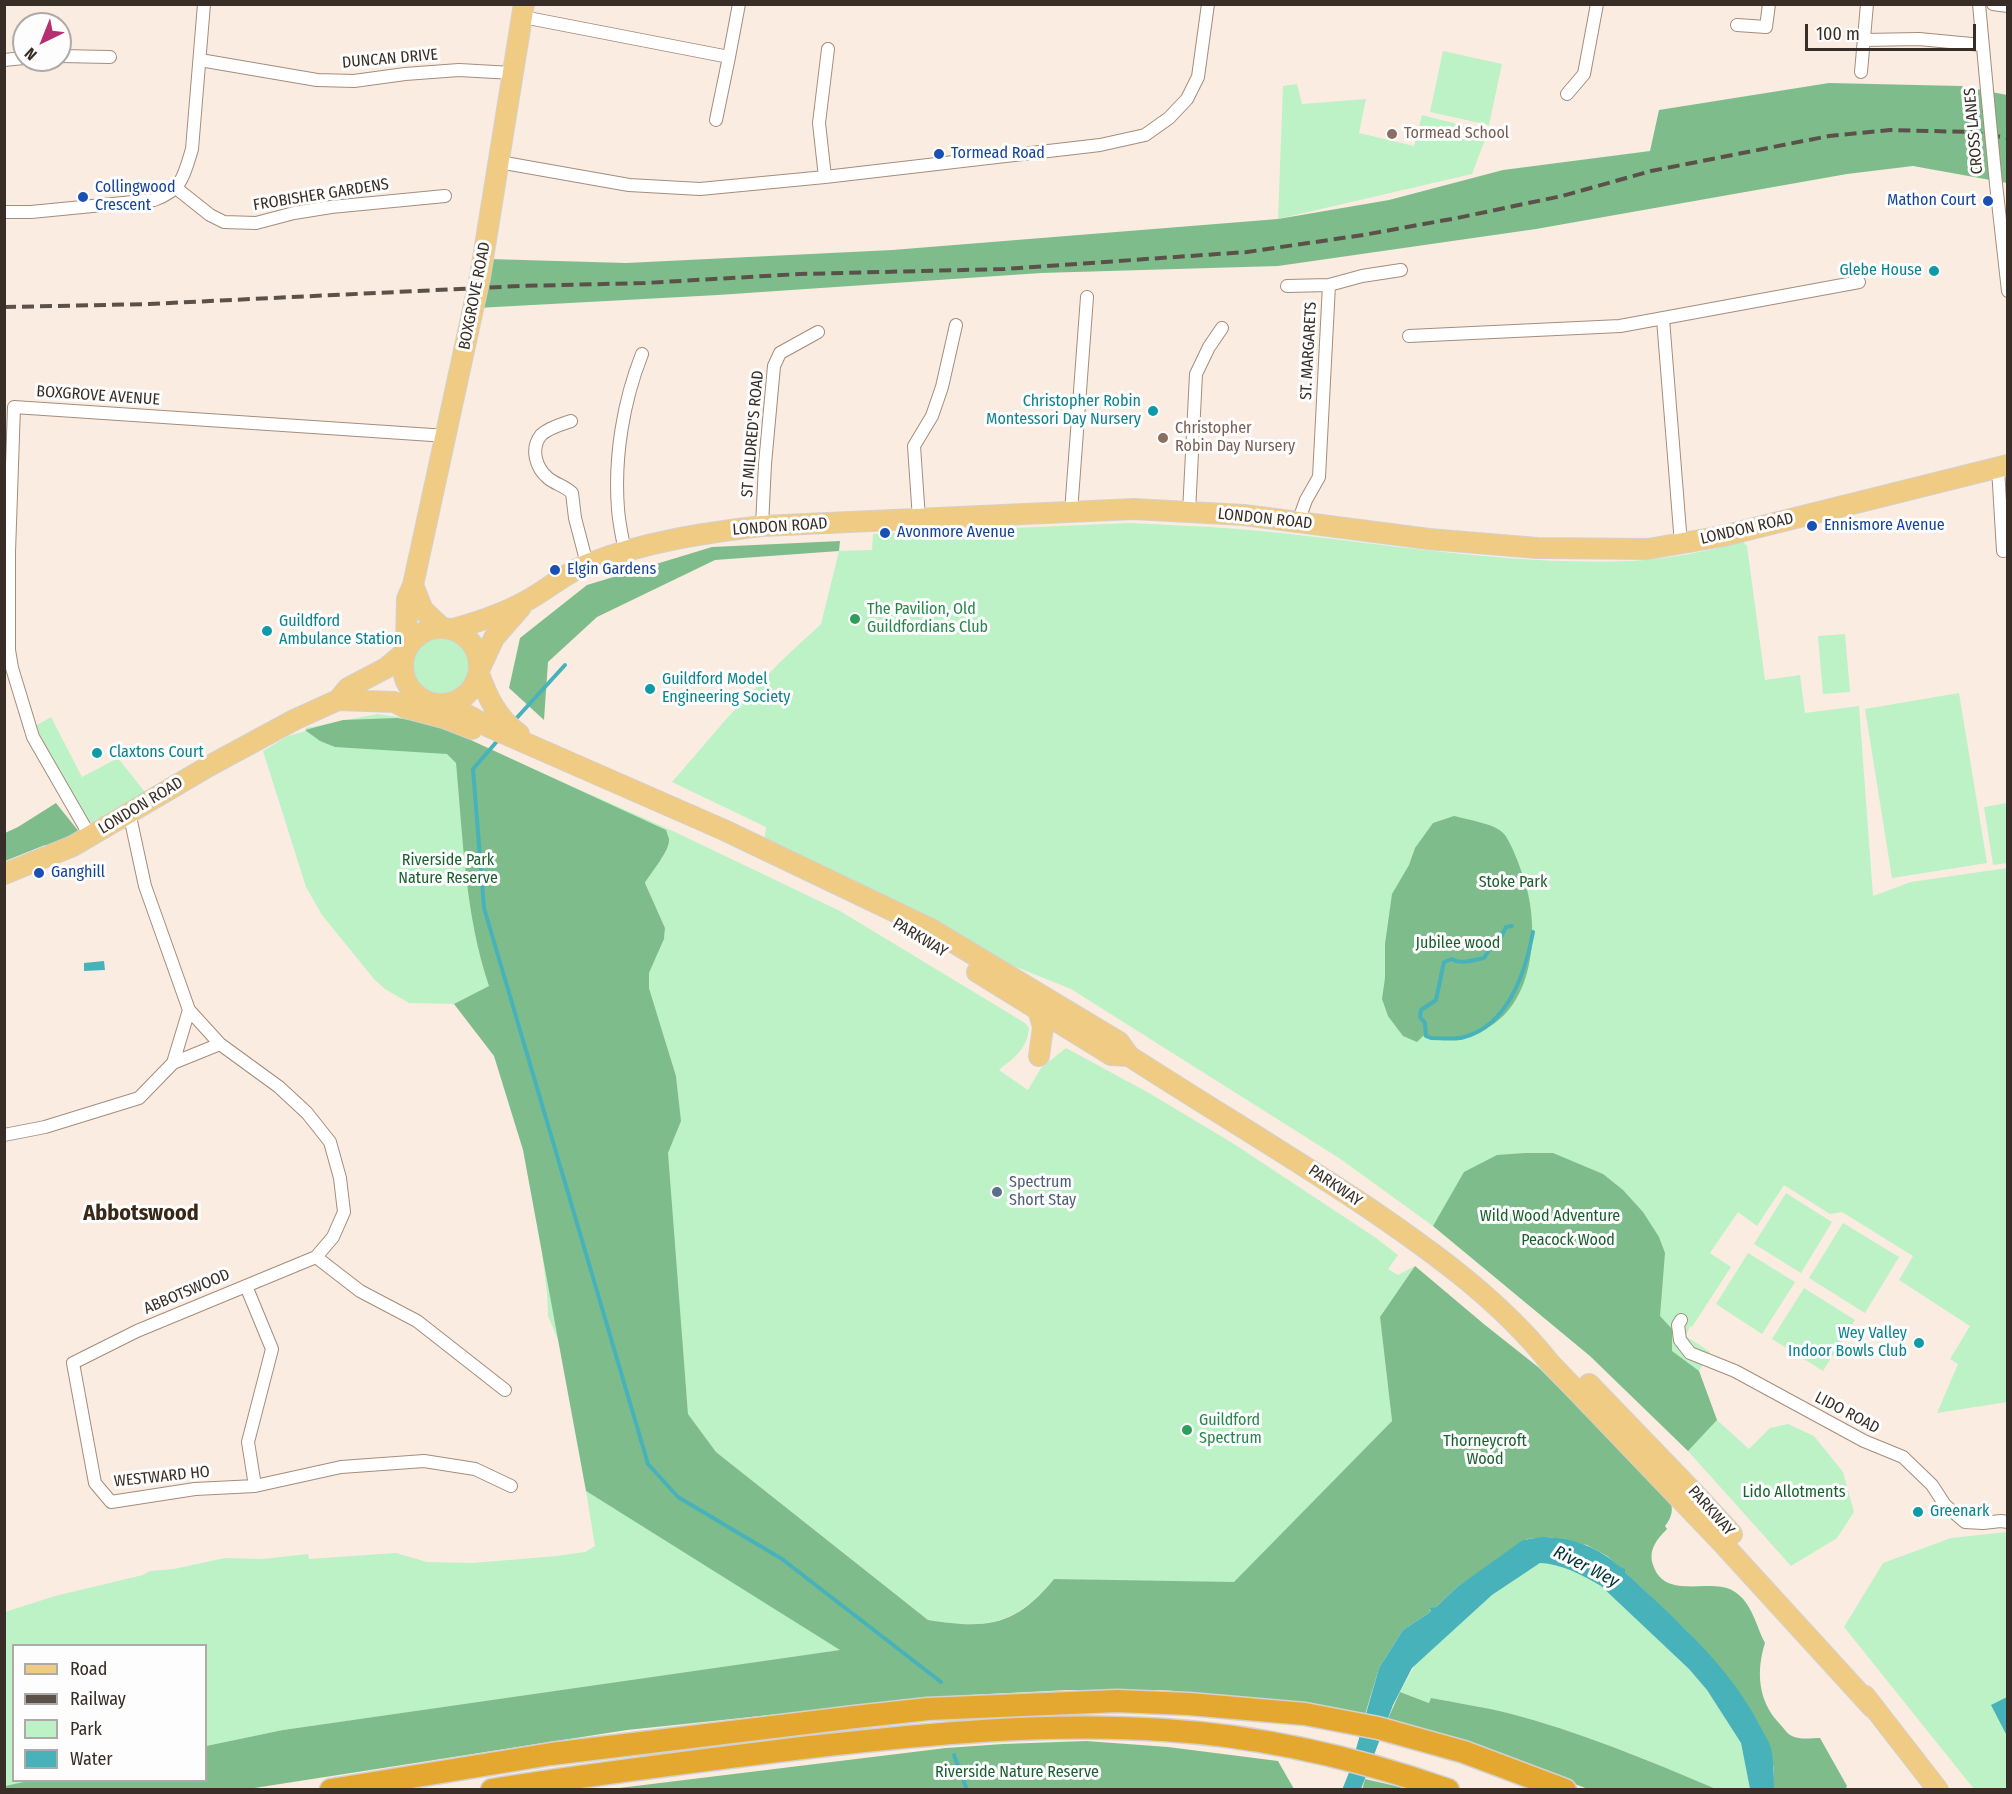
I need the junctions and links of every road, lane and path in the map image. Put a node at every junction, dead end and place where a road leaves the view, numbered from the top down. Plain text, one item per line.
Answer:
1 (204, 4) edge
2 (739, 4) edge
3 (1208, 4) edge
4 (1597, 4) edge
5 (1769, 4) edge
6 (1867, 4) edge
7 (1979, 4) edge
8 (1993, 4) edge
9 (2007, 6) edge
10 (524, 11) edge
11 (1737, 25) dead end
12 (1864, 40) junction
13 (1982, 45) junction
14 (828, 49) dead end
15 (72, 56) edge
16 (110, 57) dead end
17 (729, 57) junction
18 (200, 60) junction
19 (1861, 72) dead end
20 (513, 73) junction
21 (1567, 94) dead end
22 (716, 120) dead end
23 (499, 162) junction
24 (825, 177) junction
25 (176, 188) junction
26 (445, 196) dead end
27 (4, 212) edge
28 (1401, 270) dead end
29 (1859, 282) dead end
30 (1329, 285) junction
31 (1287, 286) dead end
32 (2007, 291) edge
33 (1087, 297) dead end
34 (1663, 319) junction
35 (956, 325) dead end
36 (1222, 328) dead end
37 (818, 332) dead end
38 (1409, 336) dead end
39 (642, 354) dead end
40 (571, 421) dead end
41 (447, 436) junction
42 (2003, 466) edge
43 (1071, 512) junction
44 (1189, 512) junction
45 (919, 519) junction
46 (1298, 522) junction
47 (762, 526) junction
48 (1681, 544) junction
49 (2007, 550) edge
50 (625, 551) junction
51 (586, 564) junction
52 (413, 585) junction
53 (527, 601) junction
54 (447, 628) junction
55 (405, 651) junction
56 (479, 671) junction
57 (338, 700) junction
58 (394, 702) junction
59 (426, 702) junction
60 (448, 704) junction
61 (560, 757) junction
62 (129, 812) junction
63 (90, 836) junction
64 (805, 869) junction
65 (4, 873) edge
66 (189, 1010) junction
67 (1038, 1010) junction
68 (220, 1044) junction
69 (1039, 1056) dead end
70 (1129, 1056) junction
71 (173, 1063) junction
72 (4, 1135) edge
73 (316, 1257) junction
74 (246, 1286) junction
75 (1680, 1320) dead end
76 (73, 1363) joint
77 (505, 1390) dead end
78 (255, 1486) junction
79 (511, 1486) dead end
80 (2007, 1522) edge
81 (1406, 1740) junction
82 (331, 1790) edge
83 (492, 1790) edge
84 (1448, 1790) edge
85 (1527, 1790) edge
86 (1565, 1790) edge
87 (1938, 1790) edge

1 - 18 street
2 - 17 street
3 - 24 street
4 - 21 street
5 - 11 street
6 - 12 street
7 - 13 street, CROSS LANES
8 - 9 street
10 - 17 street
10 - 20 main road, BOXGROVE ROAD
12 - 13 street
12 - 19 street
13 - 32 street, CROSS LANES, bridge
14 - 24 street
15 - 16 street
17 - 22 street
18 - 20 street, DUNCAN DRIVE
18 - 25 street
20 - 23 main road, BOXGROVE ROAD
23 - 24 street
23 - 41 main road, BOXGROVE ROAD
25 - 26 street, FROBISHER GARDENS
25 - 27 street
28 - 30 street, ST. MARGARETS
29 - 34 street
30 - 31 street, ST. MARGARETS
30 - 46 street, ST. MARGARETS
33 - 43 street
34 - 38 street
34 - 48 street
35 - 45 street
36 - 44 street
37 - 47 street, ST MILDRED'S ROAD
39 - 50 street
40 - 51 street
41 - 52 main road, BOXGROVE ROAD
41 - 63 street, BOXGROVE AVENUE
42 - 48 main road, LONDON ROAD
42 - 49 street
43 - 44 main road, LONDON ROAD
43 - 45 main road, LONDON ROAD
44 - 46 main road, LONDON ROAD
45 - 47 main road, LONDON ROAD
46 - 48 main road, LONDON ROAD
47 - 50 main road, LONDON ROAD
50 - 51 main road, LONDON ROAD
51 - 53 main road, LONDON ROAD
52 - 54 main road
52 - 55 main road, BOXGROVE ROAD
53 - 54 main road, LONDON ROAD
53 - 56 main road, LONDON ROAD
54 - 55 main road
54 - 56 main road
55 - 57 main road
55 - 59 main road
56 - 60 main road
56 - 61 main road
57 - 58 main road
57 - 62 main road, LONDON ROAD
58 - 59 main road
58 - 61 main road
59 - 60 main road
60 - 61 main road
61 - 64 main road, PARKWAY
62 - 63 main road, LONDON ROAD
62 - 66 street, ABBOTSWOOD
63 - 65 main road, LONDON ROAD
64 - 67 main road, PARKWAY
64 - 70 main road, PARKWAY
66 - 68 street, ABBOTSWOOD
66 - 71 street
67 - 69 main road
67 - 70 main road, PARKWAY
68 - 71 street
68 - 73 street, ABBOTSWOOD
70 - 87 main road, PARKWAY
71 - 72 street
73 - 74 street, ABBOTSWOOD
73 - 77 street
74 - 76 street, ABBOTSWOOD
74 - 78 street
75 - 80 street, LIDO ROAD
76 - 78 street, WESTWARD HO
78 - 79 street, WESTWARD HO
81 - 82 highway
81 - 85 highway
81 - 86 highway
83 - 84 highway

